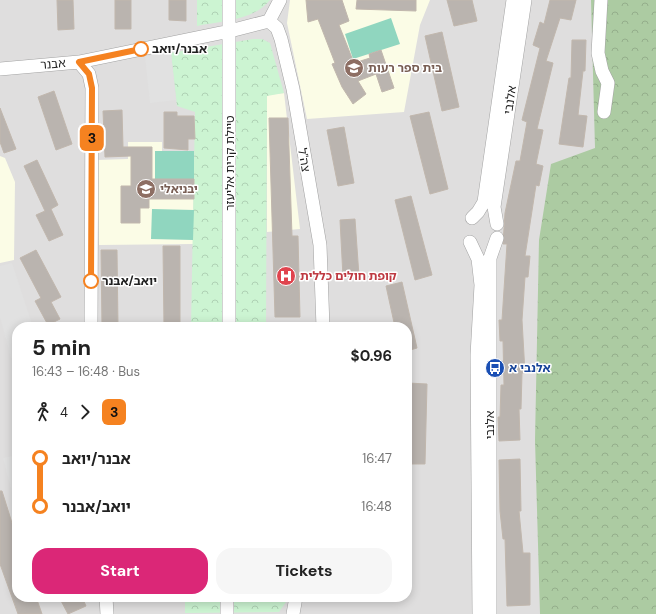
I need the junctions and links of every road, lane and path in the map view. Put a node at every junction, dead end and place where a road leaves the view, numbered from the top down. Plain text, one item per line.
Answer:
1 (229, 0) edge
2 (280, 0) edge
3 (513, 0) edge
4 (524, 0) edge
5 (601, 0) edge
6 (269, 20) junction
7 (230, 31) junction
8 (79, 62) junction
9 (0, 69) edge
10 (604, 112) dead end
11 (472, 218) junction
12 (497, 224) junction
13 (497, 238) junction
14 (470, 242) junction
15 (91, 322) edge
16 (229, 322) edge
17 (323, 322) edge
18 (106, 602) edge
19 (227, 602) edge
20 (295, 602) edge
21 (107, 614) edge
22 (227, 614) edge
23 (293, 614) edge
24 (479, 614) edge
25 (490, 614) edge

1 - 7 street, טיילת קרית אליעזר
2 - 6 street
3 - 11 street, אלנבי
4 - 12 street, אלנבי
5 - 10 street
6 - 7 street, אבנר
6 - 17 street, צה"ל
7 - 8 street, אבנר
7 - 16 street, טיילת קרית אליעזר
8 - 9 street, אבנר
8 - 15 street
11 - 12 street
11 - 14 street
12 - 13 street
13 - 14 street
13 - 25 street, אלנבי
14 - 24 street, אלנבי
18 - 21 street
19 - 22 street
20 - 23 street

